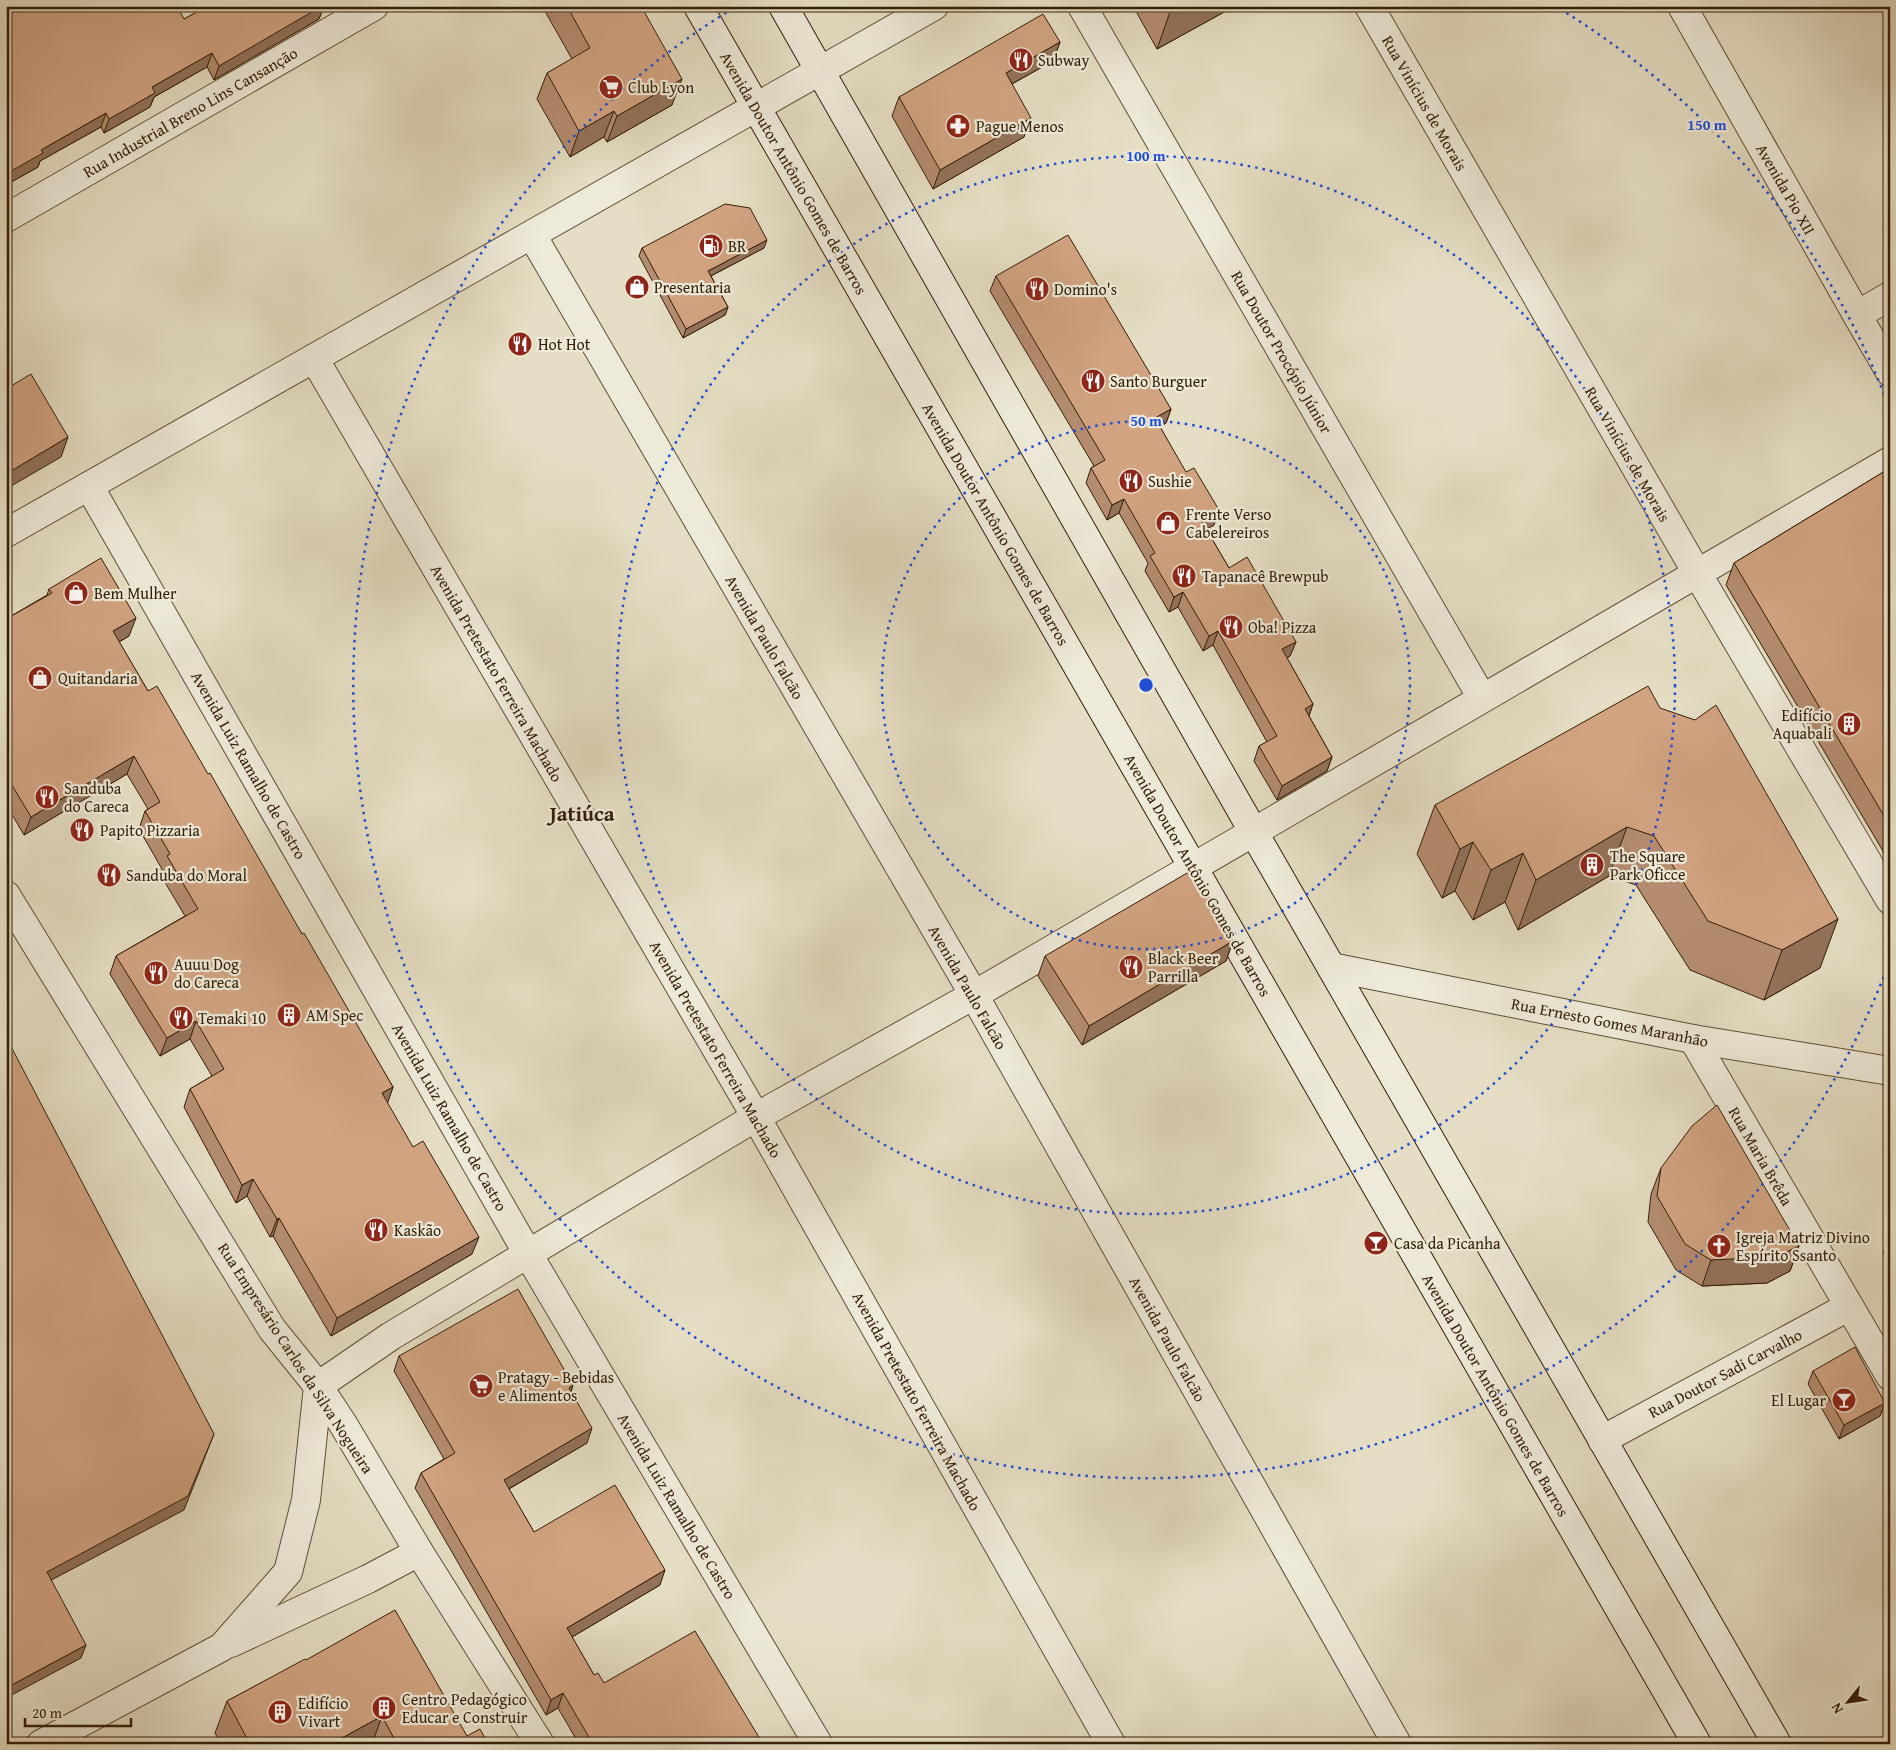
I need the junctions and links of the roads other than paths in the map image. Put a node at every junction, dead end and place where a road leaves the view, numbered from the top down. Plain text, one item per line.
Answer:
1 (374, 6) edge
2 (698, 6) edge
3 (783, 6) edge
4 (934, 6) edge
5 (1082, 6) edge
6 (1370, 6) edge
7 (1682, 6) edge
8 (821, 71) junction
9 (756, 108) junction
10 (6, 218) edge
11 (532, 235) junction
12 (1890, 296) edge
13 (1857, 315) junction
14 (314, 358) junction
15 (1890, 372) edge
16 (1890, 461) edge
17 (90, 486) junction
18 (6, 533) edge
19 (1697, 574) junction
20 (1482, 698) junction
21 (1253, 831) junction
22 (1193, 866) junction
23 (6, 895) edge
24 (1890, 900) edge
25 (1331, 967) junction
26 (974, 995) junction
27 (1693, 1038) junction
28 (1890, 1071) edge
29 (756, 1117) junction
30 (528, 1254) junction
31 (1848, 1307) junction
32 (1890, 1376) edge
33 (318, 1386) junction
34 (1602, 1440) junction
35 (419, 1552) junction
36 (222, 1647) junction
37 (41, 1744) edge
38 (540, 1744) edge
39 (818, 1744) edge
40 (1111, 1744) edge
41 (1397, 1744) edge
42 (1697, 1744) edge
43 (1777, 1744) edge

1 - 10 street, Rua Industrial Breno Lins Cansanção
2 - 9 street, Avenida Doutor Antônio Gomes de Barros
3 - 8 street
4 - 8 street
5 - 20 street, Rua Doutor Procópio Júnior
6 - 19 street, Rua Vinícius de Morais
7 - 13 street, Avenida Pio XII
8 - 9 street
8 - 21 street
9 - 11 street
9 - 22 street, Avenida Doutor Antônio Gomes de Barros
11 - 14 street
11 - 26 street, Avenida Paulo Falcão
12 - 13 street
13 - 15 street, Avenida Pio XII
14 - 17 street
14 - 29 street, Avenida Pretestato Ferreira Machado
16 - 19 street
17 - 18 street
17 - 30 street, Avenida Luiz Ramalho de Castro
19 - 20 street
19 - 24 street, Rua Vinícius de Morais
20 - 21 street
21 - 22 street
21 - 25 street
22 - 26 street
22 - 42 street, Avenida Doutor Antônio Gomes de Barros
23 - 33 street, Rua Empresário Carlos da Silva Nogueira
25 - 27 street, Rua Ernesto Gomes Maranhão
25 - 34 street
26 - 29 street
26 - 41 street, Avenida Paulo Falcão
27 - 28 street, Rua Ernesto Gomes Maranhão
27 - 31 street, Rua Maria Brêda
29 - 30 street
29 - 40 street, Avenida Pretestato Ferreira Machado
30 - 33 street
30 - 39 street, Avenida Luiz Ramalho de Castro
31 - 32 street, Rua Maria Brêda
31 - 34 street, Rua Doutor Sadi Carvalho
33 - 35 street, Rua Empresário Carlos da Silva Nogueira
33 - 36 street
34 - 43 street
35 - 36 street
35 - 38 street, Rua Empresário Carlos da Silva Nogueira
36 - 37 street

